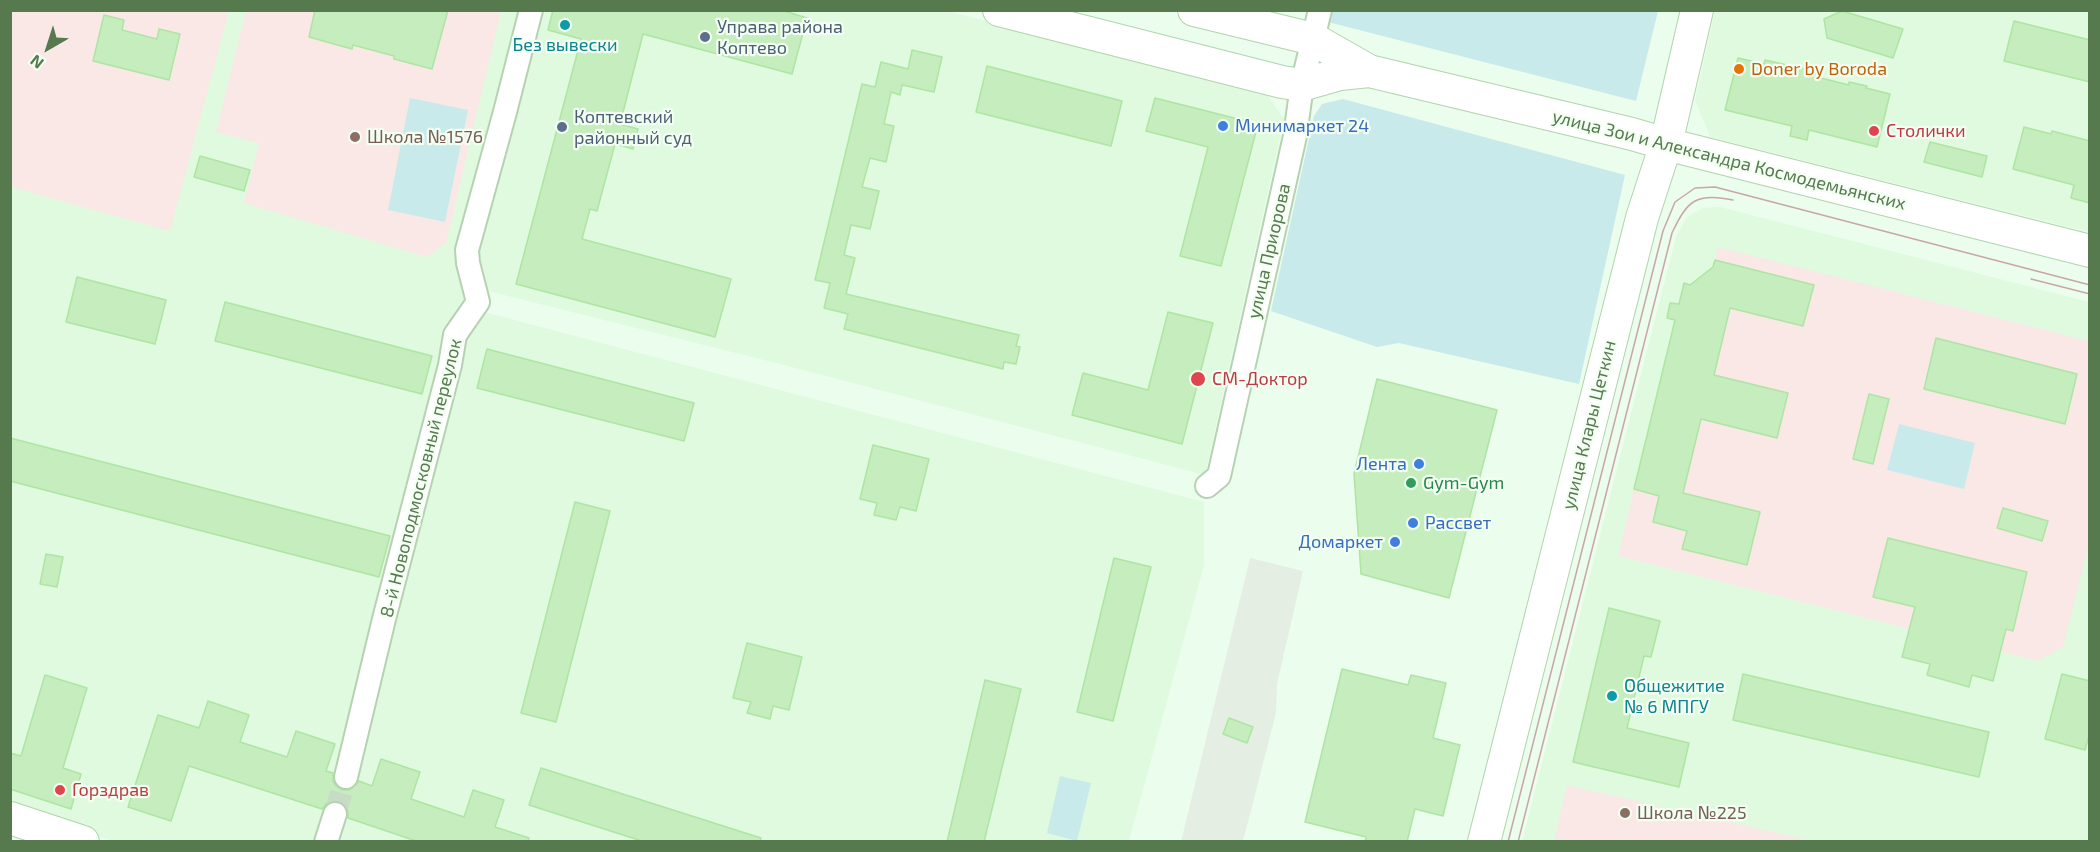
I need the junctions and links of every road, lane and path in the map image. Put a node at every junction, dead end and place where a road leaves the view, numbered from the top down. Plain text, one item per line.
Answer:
1 (531, 10) edge
2 (999, 10) edge
3 (1194, 10) edge
4 (1697, 10) edge
5 (1317, 25) edge
6 (1369, 71) junction
7 (1302, 85) junction
8 (1666, 144) junction
9 (2090, 251) edge
10 (1207, 486) dead end
11 (346, 777) tunnel mouth
12 (335, 814) tunnel mouth
13 (10, 818) edge
14 (84, 842) edge
15 (326, 842) edge
16 (1484, 842) edge

1 - 11 street, 8-й Новоподмосковный переулок
2 - 7 main road, улица Зои и Александра Космодемьянских
3 - 5 main road, улица Зои и Александра Космодемьянских
4 - 8 main road, улица Клары Цеткин
5 - 6 main road, улица Зои и Александра Космодемьянских
5 - 7 street, улица Приорова
6 - 7 main road, улица Зои и Александра Космодемьянских
6 - 8 main road, улица Зои и Александра Космодемьянских
7 - 10 street, улица Приорова
8 - 9 main road, улица Зои и Александра Космодемьянских
8 - 16 main road, улица Клары Цеткин
12 - 15 street
13 - 14 main road

